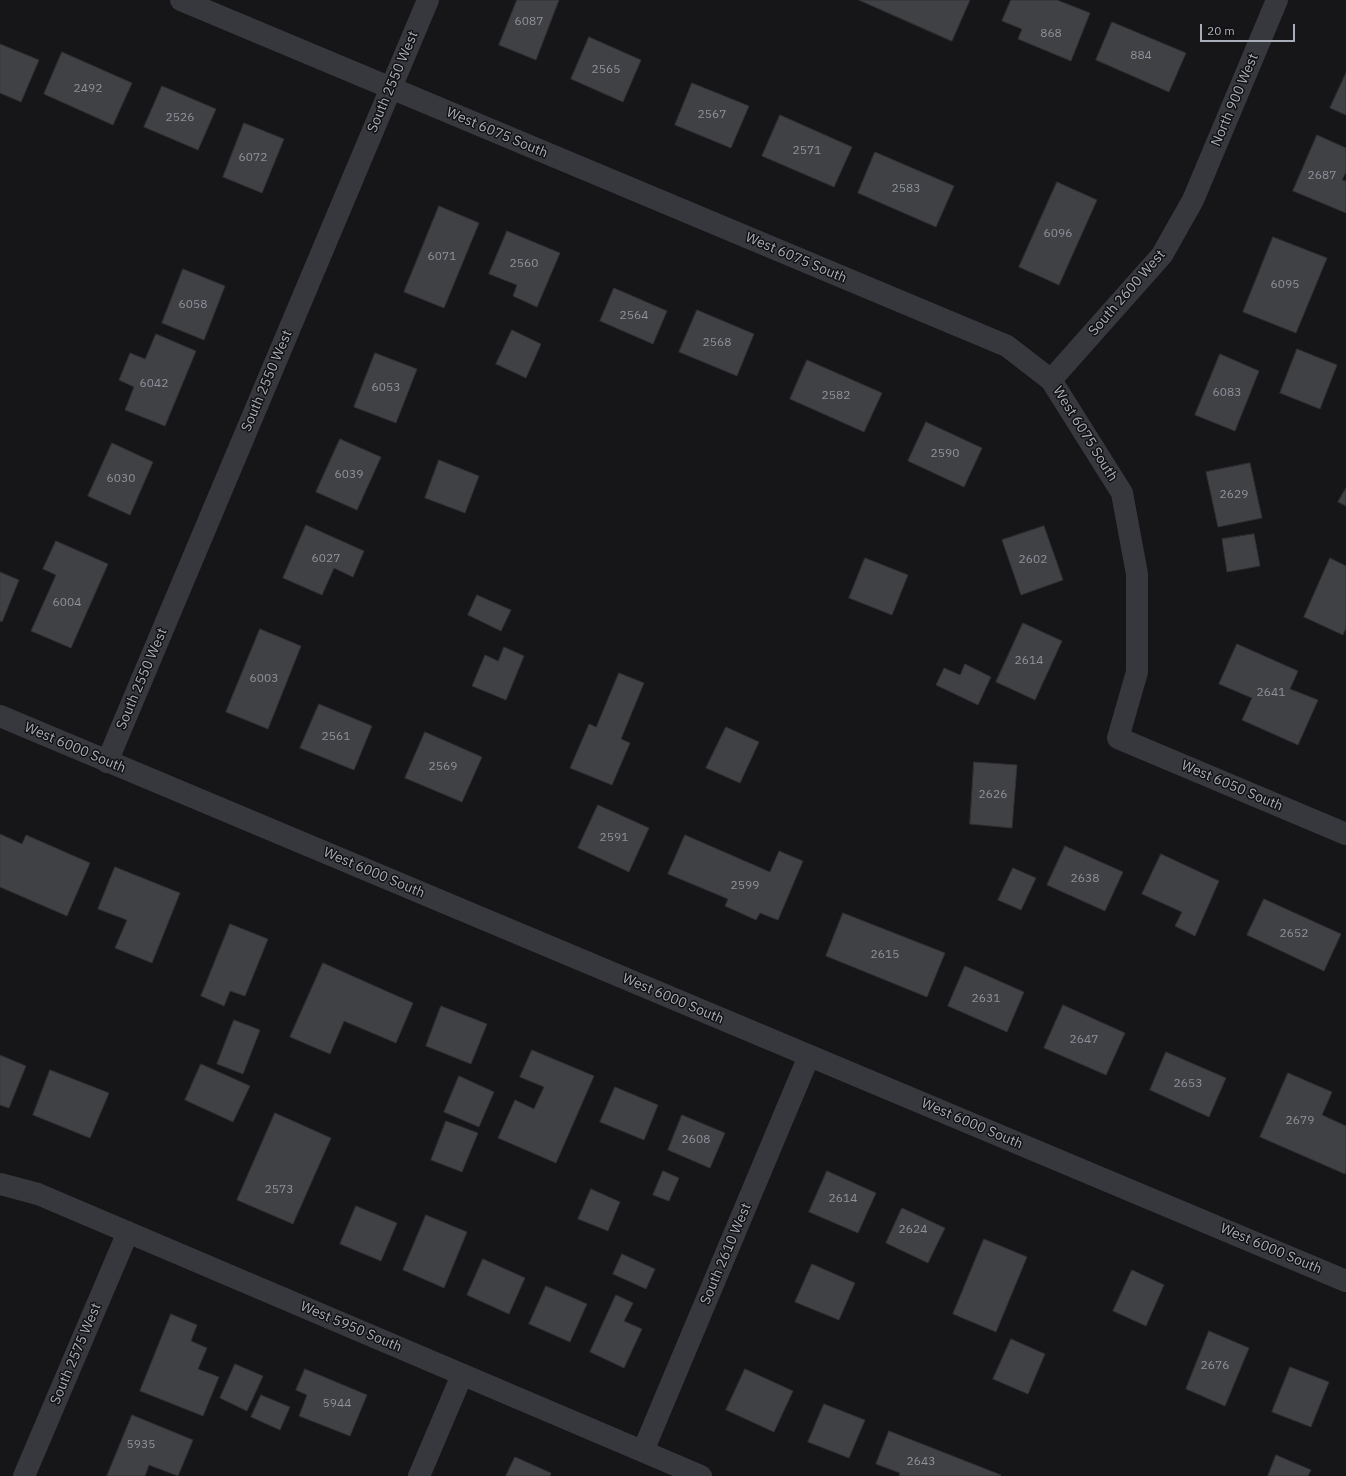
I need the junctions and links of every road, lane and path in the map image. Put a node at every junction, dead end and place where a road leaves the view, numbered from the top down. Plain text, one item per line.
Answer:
1 (181, 0) edge
2 (428, 0) edge
3 (1277, 0) edge
4 (391, 88) junction
5 (1193, 200) joint
6 (1051, 380) junction
7 (0, 716) edge
8 (1118, 738) joint
9 (107, 762) junction
10 (1344, 829) edge
11 (809, 1056) junction
12 (0, 1184) edge
13 (128, 1232) junction
14 (1346, 1280) edge
15 (462, 1375) junction
16 (643, 1451) junction
17 (24, 1476) edge
18 (419, 1476) edge
19 (701, 1476) edge

1 - 4 street, West 6075 South
2 - 4 street, South 2550 West
3 - 5 street, North 900 West
4 - 6 street, West 6075 South
4 - 9 street, South 2550 West
5 - 6 street, South 2600 West
6 - 8 street, West 6075 South
7 - 9 street, West 6000 South
8 - 10 street, West 6050 South
9 - 11 street, West 6000 South
11 - 14 street, West 6000 South
11 - 16 street, South 2610 West
12 - 13 street, West 5950 South
13 - 15 street, West 5950 South
13 - 17 street, South 2575 West
15 - 16 street, West 5950 South
15 - 18 street
16 - 19 street, West 5950 South

